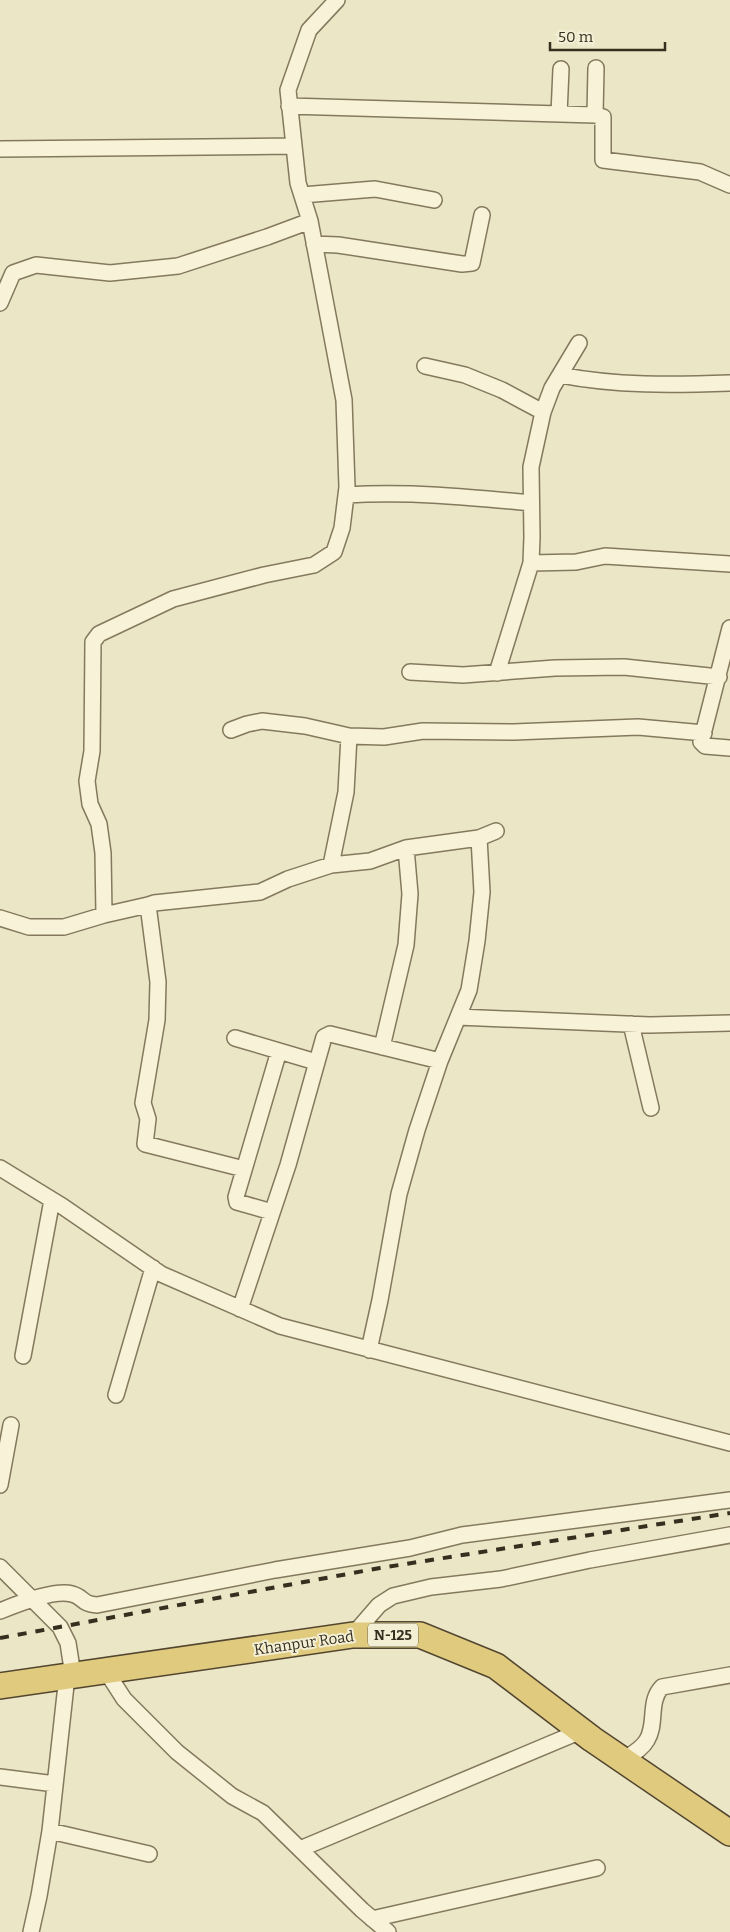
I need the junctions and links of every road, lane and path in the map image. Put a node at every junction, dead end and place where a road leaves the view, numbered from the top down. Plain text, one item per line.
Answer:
1 (337, 0) edge
2 (596, 68) dead end
3 (561, 70) dead end
4 (289, 106) junction
5 (559, 114) junction
6 (595, 115) junction
7 (293, 146) junction
8 (0, 149) edge
9 (730, 185) edge
10 (302, 195) junction
11 (434, 200) dead end
12 (482, 215) dead end
13 (310, 221) junction
14 (314, 244) junction
15 (0, 303) edge
16 (578, 343) dead end
17 (425, 366) dead end
18 (560, 375) junction
19 (730, 383) edge
20 (543, 412) junction
21 (346, 495) junction
22 (531, 503) junction
23 (531, 563) junction
24 (730, 564) edge
25 (730, 628) edge
26 (410, 672) dead end
27 (497, 672) junction
28 (722, 680) edge
29 (231, 730) dead end
30 (704, 732) junction
31 (349, 736) junction
32 (730, 748) edge
33 (496, 831) dead end
34 (479, 838) junction
35 (406, 848) junction
36 (331, 865) junction
37 (148, 905) junction
38 (104, 915) junction
39 (0, 918) edge
40 (458, 1017) junction
41 (730, 1023) edge
42 (631, 1024) junction
43 (235, 1038) dead end
44 (382, 1047) junction
45 (279, 1051) junction
46 (440, 1061) junction
47 (316, 1062) junction
48 (651, 1108) dead end
49 (0, 1168) edge
50 (244, 1168) junction
51 (52, 1200) junction
52 (272, 1212) junction
53 (153, 1268) junction
54 (240, 1309) junction
55 (369, 1350) junction
56 (23, 1356) dead end
57 (116, 1396) dead end
58 (11, 1425) dead end
59 (730, 1443) edge
60 (0, 1485) edge
61 (730, 1500) edge
62 (730, 1535) edge
63 (0, 1567) edge
64 (33, 1600) junction
65 (0, 1611) edge
66 (353, 1635) junction
67 (106, 1671) junction
68 (730, 1675) edge
69 (70, 1676) junction
70 (0, 1686) edge
71 (581, 1731) junction
72 (623, 1760) junction
73 (0, 1778) edge
74 (56, 1784) junction
75 (50, 1831) junction
76 (730, 1833) edge
77 (300, 1849) junction
78 (149, 1854) dead end
79 (598, 1868) dead end
80 (372, 1919) junction
81 (30, 1932) edge
82 (388, 1932) edge

1 - 4 street
2 - 6 street
3 - 5 street
4 - 5 street
4 - 7 street
5 - 6 street
6 - 9 street
7 - 8 street
7 - 10 street
10 - 11 street
10 - 13 street
12 - 14 street
13 - 14 street
13 - 15 street
14 - 21 street
16 - 18 street
17 - 20 street
18 - 19 street
18 - 20 street
20 - 22 street
21 - 22 street
21 - 38 street
22 - 23 street
23 - 24 street
23 - 27 street
25 - 28 street
26 - 27 street
27 - 28 street
28 - 30 street
29 - 31 street
30 - 31 street
30 - 32 street
31 - 36 street
33 - 34 street
34 - 35 street
34 - 40 street
35 - 36 street
35 - 44 street
36 - 37 street
37 - 38 street
37 - 50 street
38 - 39 street
40 - 42 street
40 - 46 street
41 - 42 street
42 - 48 street
43 - 45 street
44 - 46 street
44 - 47 street
45 - 47 street
45 - 50 street
46 - 55 street
47 - 52 street
49 - 51 street
50 - 52 street
51 - 53 street
51 - 56 street
52 - 54 street
53 - 54 street
53 - 57 street
54 - 55 street
55 - 59 street
58 - 60 street
61 - 64 street
62 - 66 street
63 - 64 street
64 - 65 street
64 - 69 street
66 - 67 highway, Khanpur Road / N-125
66 - 71 highway, Khanpur Road / N-125
67 - 69 highway, Khanpur Road / N-125
67 - 77 street
68 - 72 street
69 - 70 highway, Khanpur Road / N-125
69 - 74 street
71 - 72 highway, Khanpur Road / N-125
71 - 77 street
72 - 76 highway, Khanpur Road / N-125
73 - 74 street
74 - 75 street
75 - 78 street
75 - 81 street
77 - 80 street
79 - 80 street
80 - 82 street

